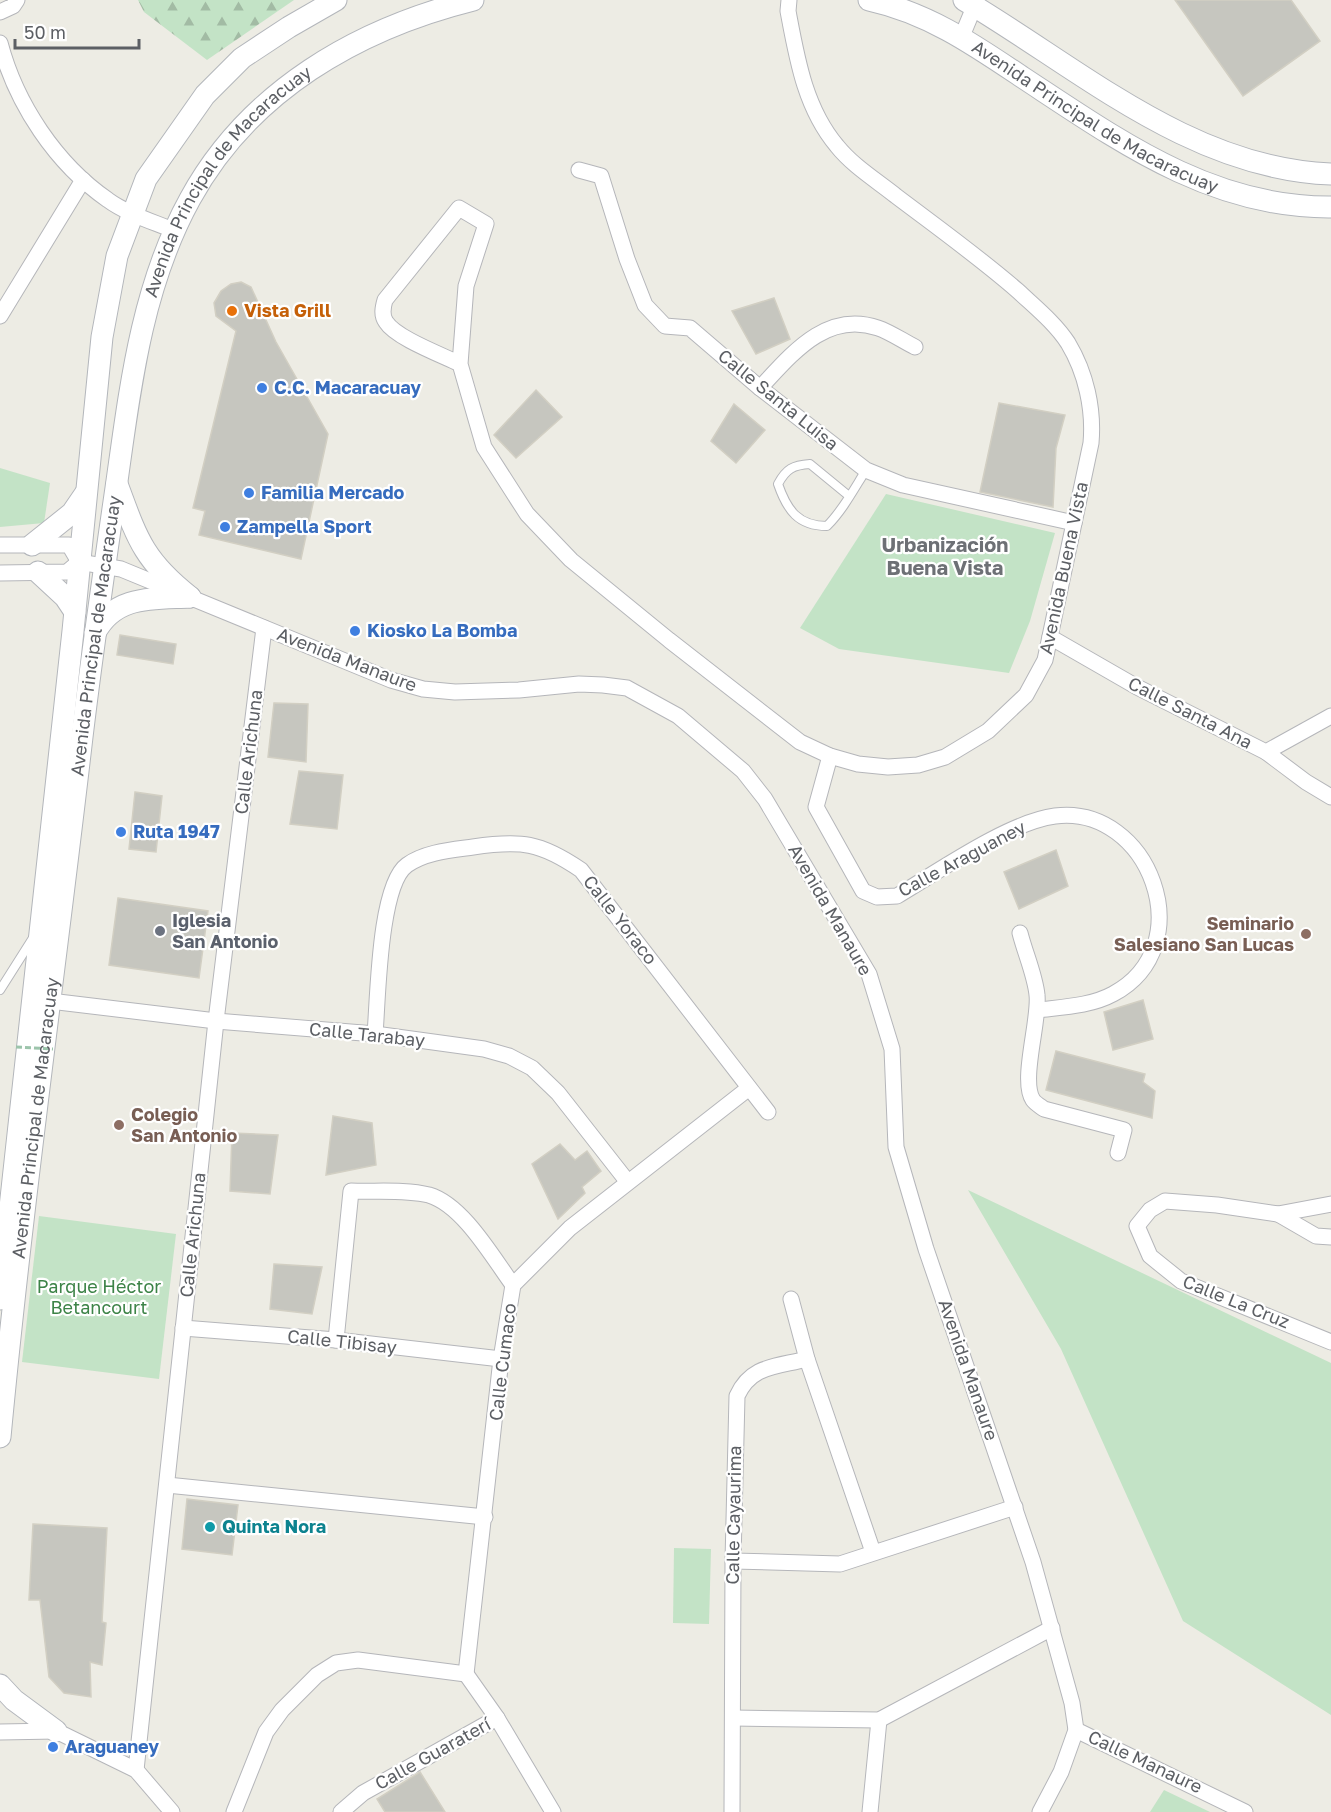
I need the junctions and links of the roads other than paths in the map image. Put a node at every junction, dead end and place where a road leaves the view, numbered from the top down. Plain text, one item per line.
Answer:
1 (17, 0) edge
2 (336, 0) edge
3 (473, 0) edge
4 (789, 0) edge
5 (869, 0) edge
6 (972, 2) edge
7 (0, 12) edge
8 (962, 36) junction
9 (0, 43) edge
10 (579, 170) dead end
11 (1331, 174) edge
12 (83, 180) junction
13 (1331, 207) edge
14 (132, 212) junction
15 (175, 231) junction
16 (0, 316) edge
17 (915, 347) dead end
18 (460, 364) junction
19 (760, 388) junction
20 (866, 470) junction
21 (117, 483) junction
22 (85, 493) junction
23 (849, 496) junction
24 (1074, 523) junction
25 (0, 545) edge
26 (32, 545) junction
27 (79, 562) junction
28 (105, 565) junction
29 (38, 572) junction
30 (0, 573) edge
31 (190, 597) junction
32 (75, 612) junction
33 (264, 628) junction
34 (93, 636) junction
35 (1050, 637) junction
36 (1331, 716) edge
37 (1266, 752) junction
38 (830, 756) junction
39 (1331, 797) edge
40 (39, 929) junction
41 (1020, 933) dead end
42 (0, 990) edge
43 (50, 1001) junction
44 (1038, 1010) junction
45 (216, 1021) junction
46 (375, 1034) junction
47 (749, 1088) junction
48 (768, 1112) dead end
49 (1118, 1153) dead end
50 (627, 1181) junction
51 (1331, 1204) edge
52 (1278, 1214) junction
53 (1331, 1237) edge
54 (513, 1285) junction
55 (0, 1299) edge
56 (791, 1299) dead end
57 (183, 1328) junction
58 (336, 1340) junction
59 (1331, 1342) edge
60 (501, 1359) junction
61 (807, 1359) junction
62 (0, 1437) edge
63 (167, 1485) junction
64 (1016, 1507) junction
65 (485, 1517) junction
66 (873, 1552) junction
67 (733, 1561) junction
68 (1052, 1628) junction
69 (466, 1674) junction
70 (0, 1685) edge
71 (0, 1701) edge
72 (497, 1718) junction
73 (733, 1718) junction
74 (879, 1720) junction
75 (1076, 1730) junction
76 (56, 1731) junction
77 (0, 1732) edge
78 (136, 1770) junction
79 (172, 1812) edge
80 (234, 1812) edge
81 (341, 1812) edge
82 (553, 1812) edge
83 (732, 1812) edge
84 (870, 1812) edge
85 (1040, 1812) edge
86 (1245, 1812) edge

1 - 7 street
2 - 14 street, Avenida Principal de Macaracuay
3 - 15 street, Avenida Principal de Macaracuay
4 - 24 street, Avenida Buena Vista
5 - 8 street, Avenida Principal de Macaracuay
6 - 8 street
6 - 11 street, Avenida Principal de Macaracuay
8 - 13 street, Avenida Principal de Macaracuay
9 - 12 street
10 - 19 street, Calle Santa Luisa
12 - 14 street
12 - 16 street
14 - 15 street
14 - 22 street, Avenida Principal de Macaracuay
15 - 21 street, Avenida Principal de Macaracuay
17 - 19 street
18 - 18 street, Avenida Buena Vista
18 - 38 street, Avenida Buena Vista
19 - 20 street, Calle Santa Luisa
20 - 23 lane
20 - 24 street, Calle Santa Luisa
21 - 28 street, Avenida Principal de Macaracuay
21 - 31 street
22 - 26 street
22 - 27 street, Avenida Principal de Macaracuay
23 - 23 lane
24 - 35 street, Avenida Buena Vista
25 - 26 street
26 - 27 street
27 - 28 street, Avenida Manaure
27 - 29 street
27 - 32 street, Avenida Principal de Macaracuay
28 - 31 street, Avenida Manaure
28 - 34 street, Avenida Principal de Macaracuay
29 - 30 street
29 - 32 street
31 - 33 street, Avenida Manaure
31 - 34 street
32 - 40 street, Avenida Principal de Macaracuay
33 - 45 street, Calle Arichuna
33 - 64 street, Avenida Manaure
34 - 43 street, Avenida Principal de Macaracuay
35 - 37 street, Calle Santa Ana
35 - 38 street, Avenida Buena Vista
36 - 37 street, Calle Santa Ana
37 - 39 street
38 - 44 street, Calle Araguaney
40 - 42 lane
40 - 55 street, Avenida Principal de Macaracuay
41 - 44 street
43 - 45 street, Calle Tarabay
43 - 62 street, Avenida Principal de Macaracuay
44 - 49 street
45 - 46 street, Calle Tarabay
45 - 57 street, Calle Arichuna
46 - 47 street, Calle Yoraco
46 - 50 street, Calle Tarabay
47 - 48 street, Calle Yoraco
47 - 50 street, Calle Cumaco
50 - 54 street, Calle Cumaco
51 - 52 street
52 - 53 street
52 - 59 street, Calle La Cruz
54 - 58 street
54 - 60 street, Calle Cumaco
56 - 61 street
57 - 58 street, Calle Tibisay
57 - 63 street, Calle Arichuna
58 - 60 street, Calle Tibisay
60 - 65 street, Calle Cumaco
61 - 66 street
61 - 67 street, Calle Cayaurima
63 - 65 street
63 - 78 street, Calle Arichuna
64 - 66 street
64 - 68 street, Avenida Manaure
65 - 69 street, Calle Cumaco
66 - 67 street
67 - 73 street, Calle Cayaurima
68 - 74 street
68 - 75 street, Avenida Manaure
69 - 72 street
69 - 80 street
70 - 76 street
71 - 76 street
72 - 81 street, Calle Guaraterí
72 - 82 street
73 - 74 street
73 - 83 street, Calle Cayaurima
74 - 84 street
75 - 85 street, Avenida Manaure
75 - 86 street, Calle Manaure
76 - 77 street
76 - 78 street
78 - 79 street

